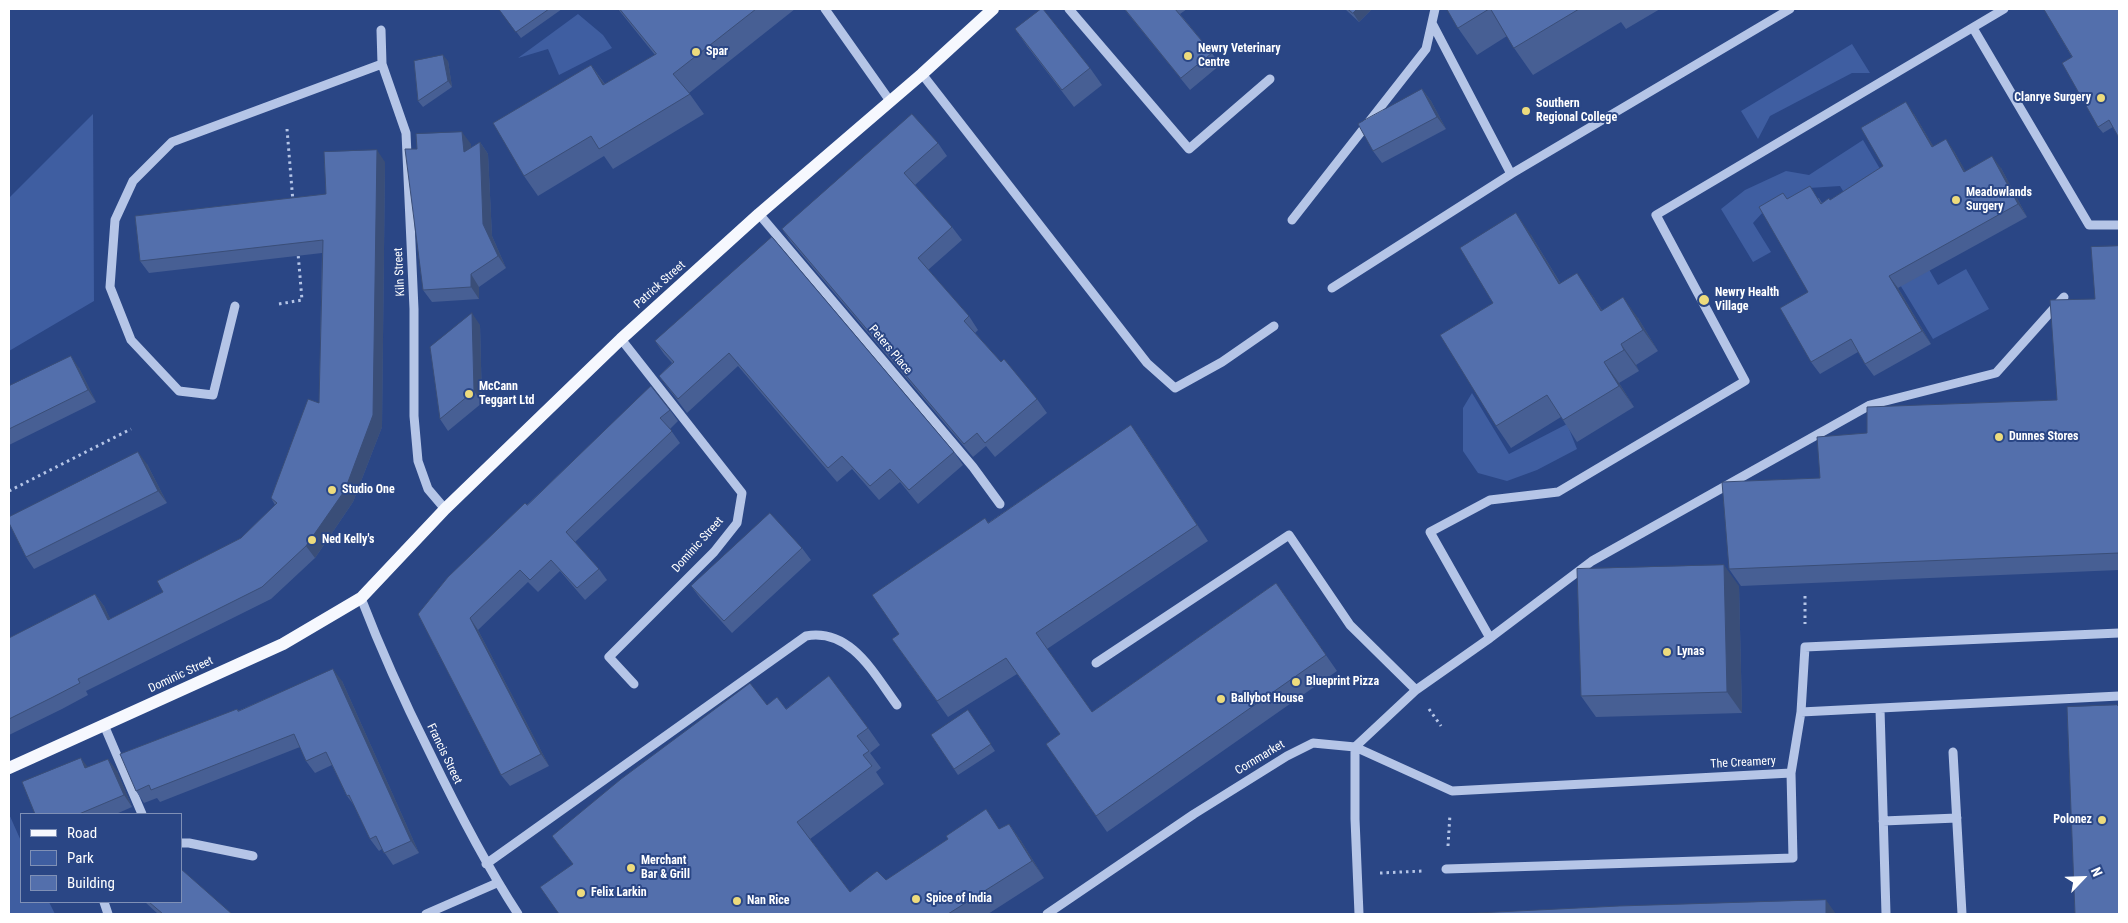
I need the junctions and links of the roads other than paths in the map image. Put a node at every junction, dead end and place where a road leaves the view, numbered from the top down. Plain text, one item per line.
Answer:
1 (825, 9) edge
2 (993, 9) edge
3 (1069, 9) edge
4 (1434, 9) edge
5 (1790, 9) edge
6 (2004, 9) edge
7 (1432, 23) junction
8 (1973, 28) junction
9 (381, 30) dead end
10 (382, 64) junction
11 (922, 74) junction
12 (1270, 79) dead end
13 (890, 101) junction
14 (1511, 174) junction
15 (759, 214) junction
16 (1292, 220) dead end
17 (2119, 225) edge
18 (1332, 288) dead end
19 (2064, 297) dead end
20 (235, 306) dead end
21 (1274, 326) dead end
22 (620, 338) junction
23 (1000, 504) dead end
24 (444, 509) junction
25 (361, 598) junction
26 (2119, 633) edge
27 (1490, 638) junction
28 (1096, 663) dead end
29 (634, 684) dead end
30 (1416, 690) junction
31 (2119, 696) edge
32 (897, 705) dead end
33 (1880, 710) junction
34 (1801, 712) junction
35 (104, 726) junction
36 (1355, 747) junction
37 (1953, 752) dead end
38 (9, 768) edge
39 (1791, 773) junction
40 (142, 813) edge
41 (1957, 818) junction
42 (1883, 821) junction
43 (182, 843) edge
44 (254, 856) dead end
45 (486, 864) junction
46 (1446, 869) road end
47 (497, 883) junction
48 (426, 914) edge
49 (518, 914) edge
50 (1047, 914) edge
51 (1359, 914) edge
52 (1886, 914) edge
53 (1962, 914) edge

1 - 13 street
2 - 11 main road, Patrick Street
3 - 12 street
4 - 7 street
5 - 14 street
6 - 8 street
7 - 14 street
7 - 16 street
8 - 17 street
8 - 27 street
9 - 10 street, Kiln Street
10 - 20 street
10 - 24 street, Kiln Street
11 - 13 main road, Patrick Street
11 - 21 street
13 - 15 main road, Patrick Street
14 - 18 street
15 - 22 main road, Patrick Street
15 - 23 street, Peters Place
19 - 27 street
22 - 24 main road, Patrick Street
22 - 29 street, Dominic Street
24 - 25 main road, Patrick Street
25 - 35 main road, Dominic Street
25 - 45 street, Francis Street
26 - 34 street, The Creamery
27 - 30 street
28 - 30 street
30 - 36 street
31 - 33 street
32 - 45 street
33 - 34 street
33 - 42 street
34 - 39 street, The Creamery
35 - 38 main road, Dominic Street
35 - 40 street
36 - 39 street, The Creamery
36 - 50 street, Cornmarket
36 - 51 street
37 - 41 street
39 - 46 street
41 - 42 street
41 - 53 street
42 - 52 street
43 - 44 street
45 - 47 street, Francis Street
47 - 48 street
47 - 49 street, Francis Street

